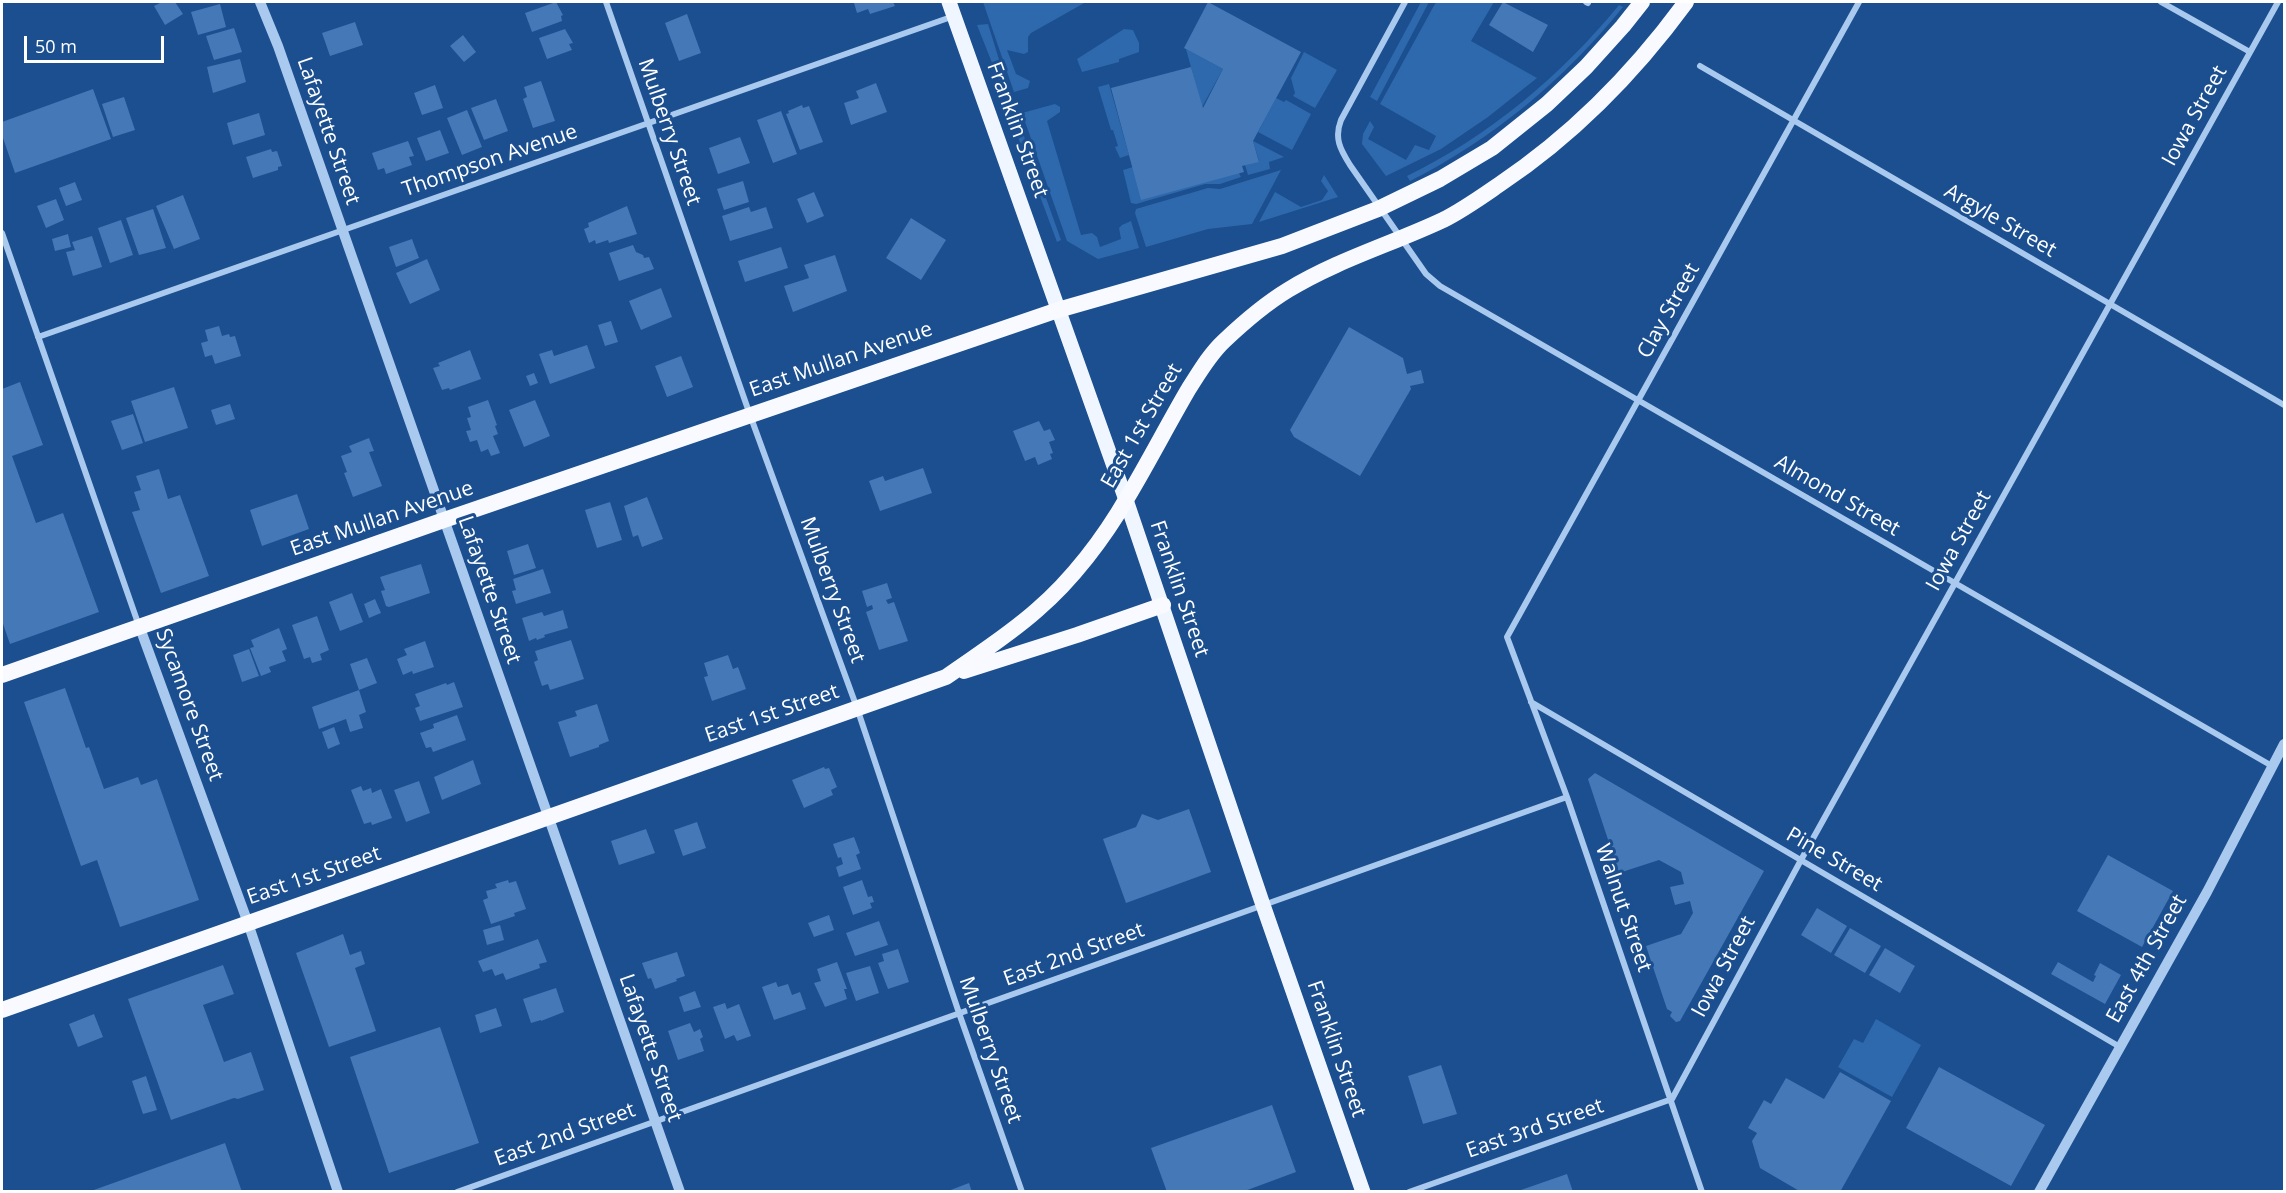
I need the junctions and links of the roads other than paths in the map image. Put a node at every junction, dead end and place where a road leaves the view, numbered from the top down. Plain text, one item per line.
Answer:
1 (260, 2) edge
2 (606, 2) edge
3 (1405, 2) edge
4 (1642, 2) edge
5 (1686, 2) edge
6 (1859, 2) edge
7 (2161, 2) edge
8 (2278, 2) edge
9 (951, 9) edge
10 (2250, 52) junction
11 (1700, 66) dead end
12 (1793, 121) junction
13 (648, 123) junction
14 (1378, 209) junction
15 (343, 231) junction
16 (2, 233) edge
17 (1401, 238) junction
18 (2110, 304) junction
19 (1058, 310) junction
20 (38, 337) junction
21 (1638, 401) junction
22 (2284, 405) edge
23 (750, 415) junction
24 (1126, 500) junction
25 (444, 520) junction
26 (1955, 583) junction
27 (1163, 605) junction
28 (140, 628) junction
29 (1508, 637) joint
30 (2, 675) edge
31 (946, 676) junction
32 (1531, 701) junction
33 (857, 708) junction
34 (2284, 744) edge
35 (2272, 766) junction
36 (1567, 797) junction
37 (548, 817) junction
38 (1801, 860) junction
39 (1263, 905) junction
40 (248, 923) junction
41 (2, 1010) edge
42 (959, 1013) junction
43 (2120, 1047) junction
44 (1672, 1099) junction
45 (655, 1121) junction
46 (338, 1191) edge
47 (457, 1191) edge
48 (680, 1191) edge
49 (1022, 1191) edge
50 (1363, 1191) edge
51 (1409, 1191) edge
52 (1702, 1191) edge
53 (2039, 1191) edge

1 - 15 street, Lafayette Street
2 - 13 street, Mulberry Street
3 - 14 street, Almond Street
4 - 14 highway, East Mullan Avenue
5 - 17 highway
6 - 12 street, Clay Street
7 - 10 street
8 - 10 street, Iowa Street
9 - 13 street, Thompson Avenue
9 - 19 main road, Franklin Street
10 - 18 street, Iowa Street
11 - 12 street, Argyle Street
12 - 18 street, Argyle Street
12 - 21 street, Clay Street
13 - 15 street, Thompson Avenue
13 - 23 street, Mulberry Street
14 - 17 street, Almond Street
14 - 19 highway, East Mullan Avenue
15 - 20 street, Thompson Avenue
15 - 25 street, Lafayette Street
16 - 20 street, Sycamore Street
17 - 21 street, Almond Street
17 - 24 highway, East 1st Street
18 - 22 street, Argyle Street
18 - 26 street, Iowa Street
19 - 23 highway, East Mullan Avenue
19 - 24 main road, Franklin Street
20 - 28 street, Sycamore Street
21 - 26 street, Almond Street
21 - 29 street, Clay Street
23 - 25 highway, East Mullan Avenue
23 - 33 street, Mulberry Street
24 - 27 main road, Franklin Street
24 - 31 highway, East 1st Street
25 - 28 highway, East Mullan Avenue
25 - 37 street, Lafayette Street
26 - 35 street, Almond Street
26 - 38 street, Iowa Street
27 - 31 highway
27 - 39 main road, Franklin Street
28 - 30 highway, East Mullan Avenue
28 - 40 street, Sycamore Street
29 - 32 street, Walnut Street
31 - 33 highway, East 1st Street
32 - 36 street, Walnut Street
32 - 38 street, Pine Street
33 - 37 highway, East 1st Street
33 - 42 street, Mulberry Street
34 - 35 street, East 4th Street
35 - 43 street, East 4th Street
36 - 39 street, East 2nd Street
36 - 44 street, Walnut Street
37 - 40 highway, East 1st Street
37 - 45 street, Lafayette Street
38 - 43 street, Pine Street
38 - 44 street, Iowa Street
39 - 42 street, East 2nd Street
39 - 50 main road, Franklin Street
40 - 41 highway, East 1st Street
40 - 46 street, Sycamore Street
42 - 45 street, East 2nd Street
42 - 49 street, Mulberry Street
43 - 53 street, East 4th Street
44 - 51 street, East 3rd Street
44 - 52 street, Walnut Street
45 - 47 street, East 2nd Street
45 - 48 street, Lafayette Street

